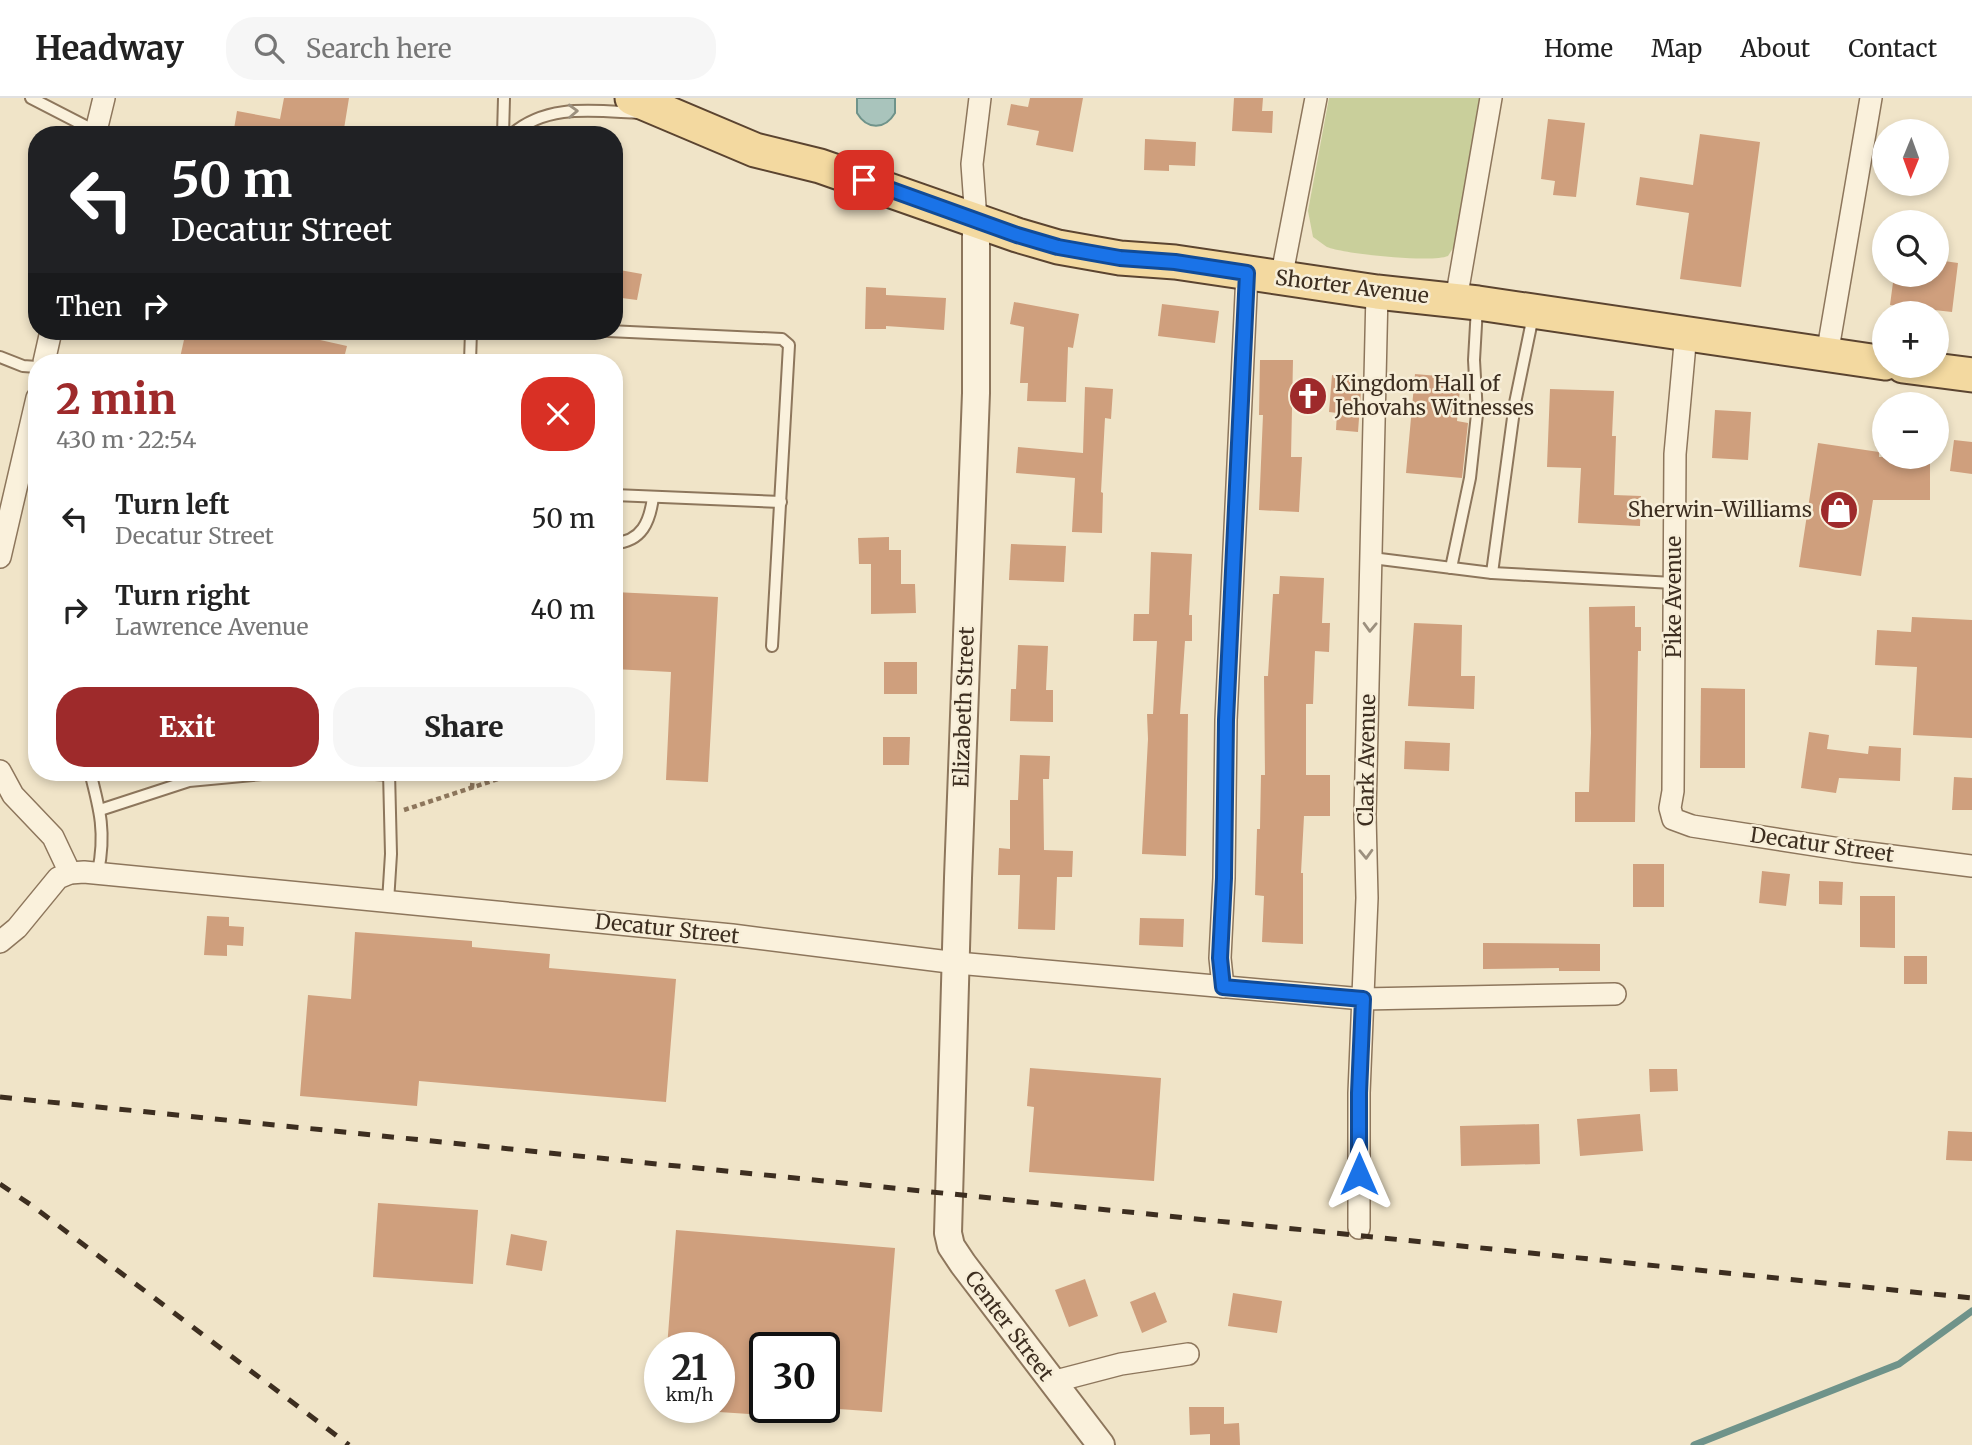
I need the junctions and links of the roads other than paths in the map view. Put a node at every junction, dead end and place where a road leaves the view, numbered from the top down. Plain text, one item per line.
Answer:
1 (31, 98) edge
2 (104, 98) edge
3 (504, 98) edge
4 (632, 98) edge
5 (980, 98) edge
6 (1316, 98) edge
7 (1491, 98) edge
8 (1871, 98) edge
9 (667, 114) junction
10 (83, 126) edge
11 (99, 126) edge
12 (503, 126) edge
13 (525, 126) edge
14 (976, 219) junction
15 (1247, 273) junction
16 (1281, 279) junction
17 (1377, 292) junction
18 (1467, 302) junction
19 (1534, 312) junction
20 (623, 332) edge
21 (1686, 334) junction
22 (1827, 355) junction
23 (0, 357) edge
24 (1872, 361) edge
25 (28, 366) edge
26 (1949, 372) edge
27 (1972, 375) edge
28 (28, 437) edge
29 (623, 495) edge
30 (653, 497) junction
31 (780, 502) junction
32 (623, 541) edge
33 (0, 557) edge
34 (1372, 558) junction
35 (1451, 568) junction
36 (1492, 573) junction
37 (1673, 583) junction
38 (772, 646) dead end
39 (0, 771) edge
40 (92, 781) edge
41 (189, 781) edge
42 (389, 781) edge
43 (100, 810) junction
44 (1673, 819) joint
45 (1972, 866) edge
46 (70, 873) junction
47 (98, 873) junction
48 (388, 902) junction
49 (0, 942) edge
50 (957, 962) junction
51 (1223, 987) junction
52 (1615, 993) dead end
53 (1363, 999) junction
54 (950, 1195) joint
55 (1359, 1228) dead end
56 (1188, 1354) dead end
57 (1052, 1382) junction
58 (1101, 1445) edge

1 - 10 lane
2 - 11 street
3 - 12 lane
4 - 9 main road, Shorter Avenue
5 - 14 street
6 - 16 street
7 - 18 street
8 - 22 street
13 -> 9 lane
9 - 14 main road, Shorter Avenue
14 - 15 main road, Shorter Avenue
14 - 50 street, Elizabeth Street
15 - 16 main road, Shorter Avenue
15 - 51 street
16 - 17 main road, Shorter Avenue
17 - 18 main road, Shorter Avenue
17 - 34 street, Clark Avenue
18 - 19 main road, Shorter Avenue
18 - 35 lane
19 - 21 main road, Shorter Avenue
19 - 36 lane
20 - 31 lane
21 - 22 main road, Shorter Avenue
21 - 37 street, Pike Avenue
22 - 24 main road, Shorter Avenue
23 - 25 lane
26 - 27 main road
28 - 33 street
29 - 30 lane
30 - 31 lane
30 - 32 lane
31 - 38 lane
34 - 35 lane
34 -> 53 street, Clark Avenue
35 - 36 lane
36 - 37 lane
37 - 44 street, Pike Avenue
39 - 46 street
40 - 43 lane
41 - 43 lane
42 - 48 lane
43 - 47 lane
44 - 45 street, Decatur Street
46 - 47 street, Decatur Street
46 - 49 street
47 - 48 street, Decatur Street
48 - 50 street, Decatur Street
50 - 51 street, Decatur Street
50 - 54 street, Elizabeth Street
51 - 53 street, Decatur Street
52 - 53 street, Decatur Street
53 - 55 street, Clark Avenue
54 - 57 street, Center Street
56 - 57 street
57 - 58 street, Center Street

